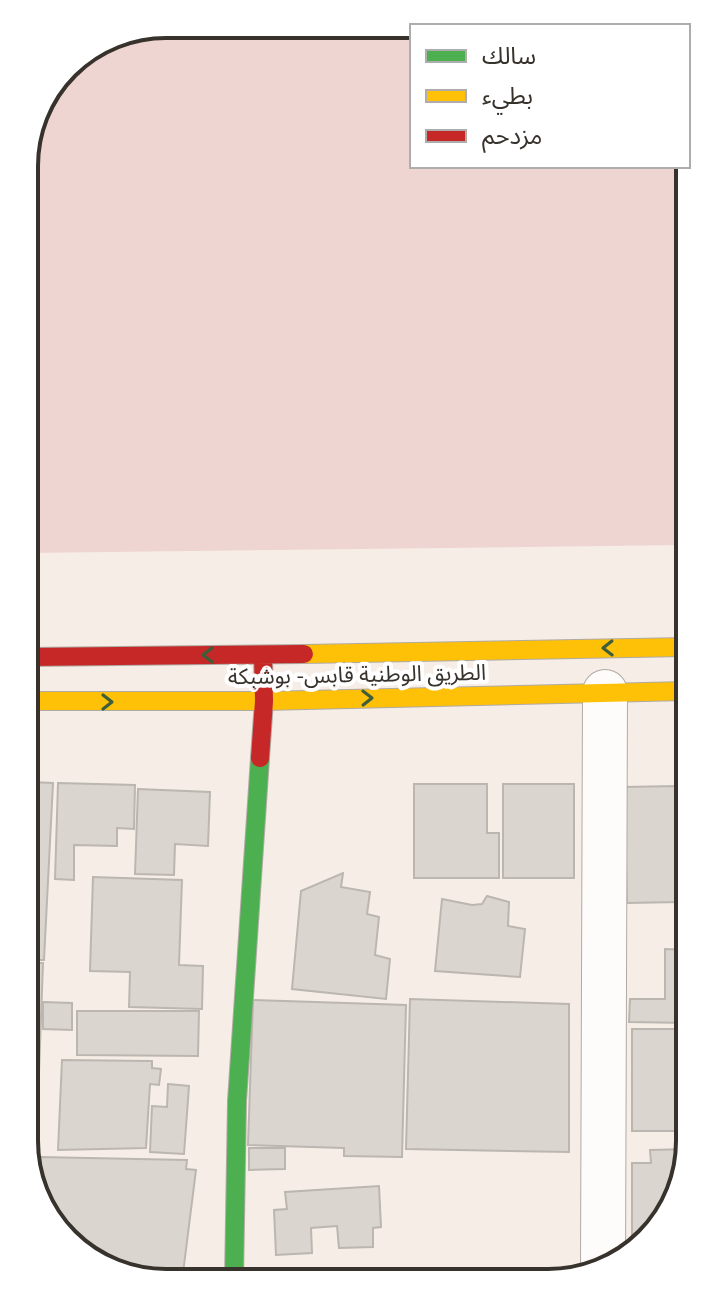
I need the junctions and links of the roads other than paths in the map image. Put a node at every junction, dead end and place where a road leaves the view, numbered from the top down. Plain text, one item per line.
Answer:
1 (676, 647) edge
2 (263, 655) junction
3 (38, 657) edge
4 (676, 691) edge
5 (605, 692) junction
6 (38, 701) edge
7 (264, 701) junction
8 (603, 1257) edge
9 (234, 1269) edge

1 -> 2 main road, الطريق الوطنية قابس - بوشبكة
2 -> 3 main road, الطريق الوطنية قابس - بوشبكة
2 - 7 main road
4 - 5 main road, الطريق الوطنية قابس - بوشبكة
7 -> 5 main road, الطريق الوطنية قابس - بوشبكة
5 - 8 street
6 -> 7 main road, الطريق الوطنية قابس - بوشبكة
7 - 9 main road

